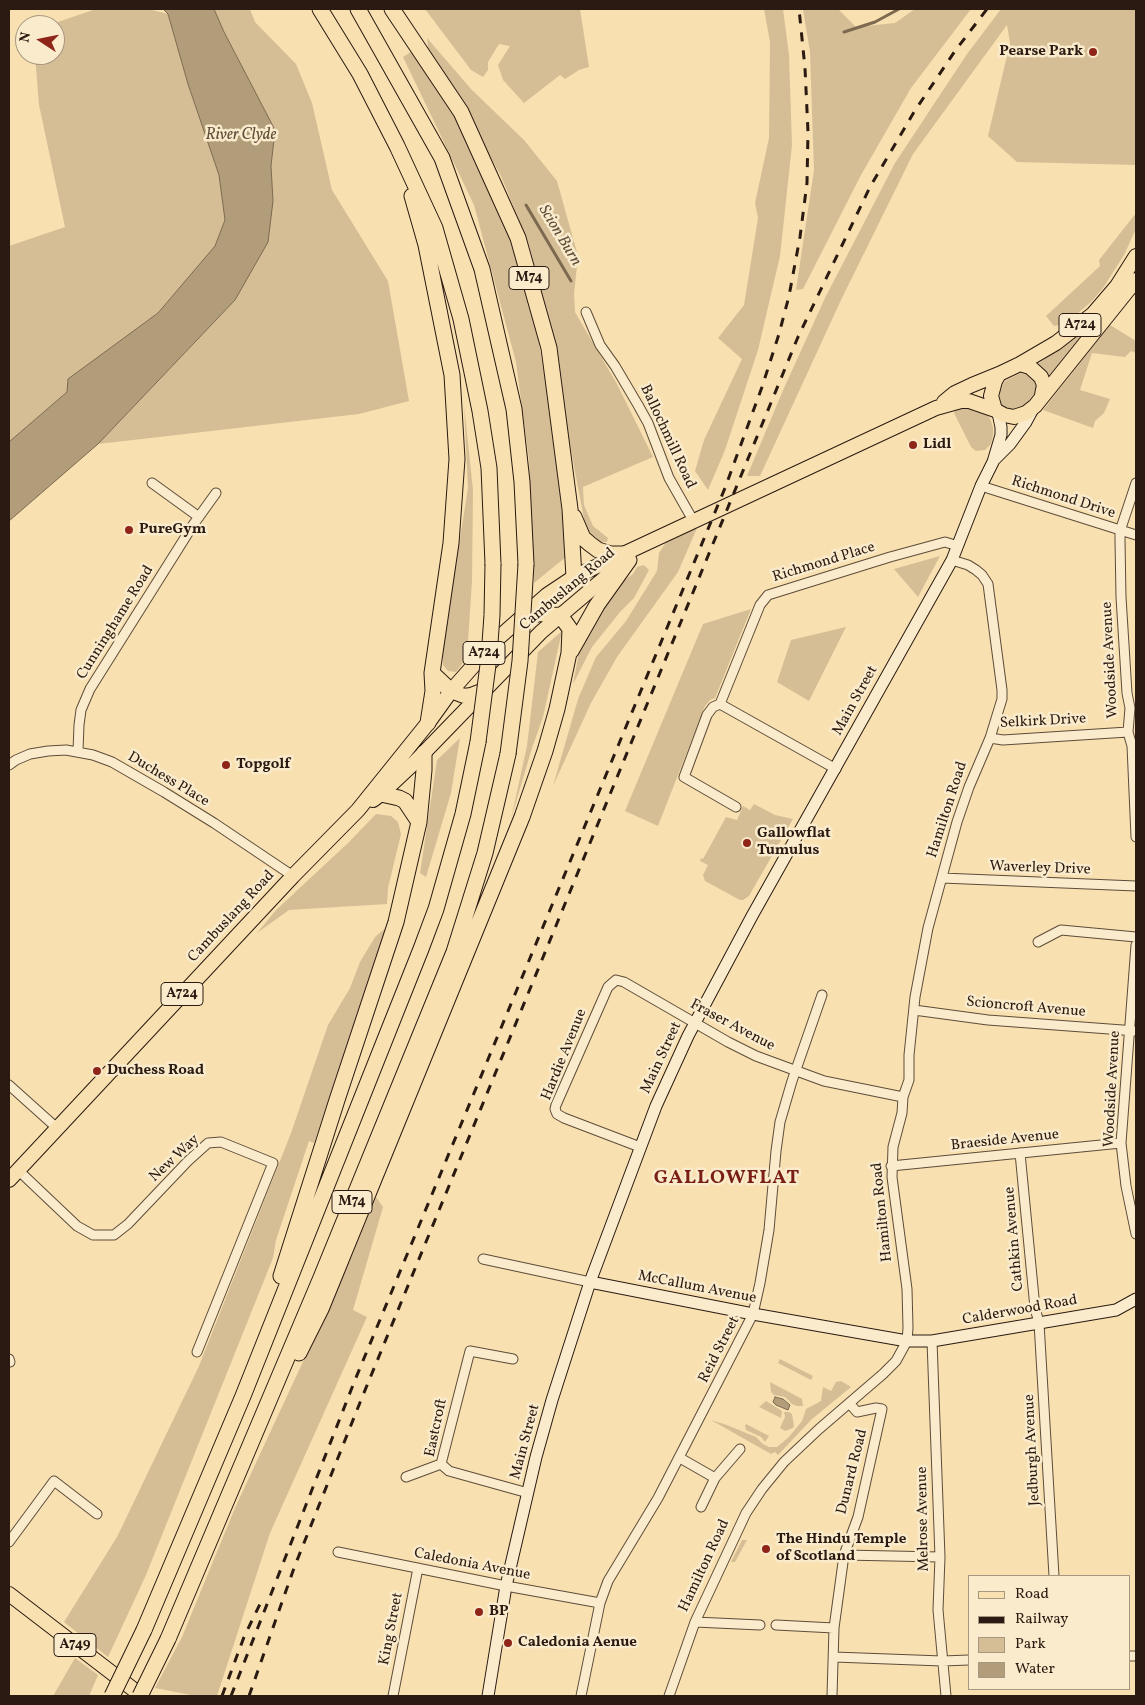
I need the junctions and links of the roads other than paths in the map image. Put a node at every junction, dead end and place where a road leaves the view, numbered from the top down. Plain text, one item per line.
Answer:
1 (320, 9) edge
2 (358, 9) edge
3 (392, 9) edge
4 (397, 146) junction
5 (1136, 256) edge
6 (1133, 277) edge
7 (586, 312) dead end
8 (1020, 364) junction
9 (999, 374) junction
10 (1038, 400) junction
11 (936, 408) junction
12 (997, 411) junction
13 (993, 462) junction
14 (152, 483) dead end
15 (1136, 483) edge
16 (981, 486) junction
17 (216, 493) dead end
18 (570, 509) junction
19 (199, 517) junction
20 (694, 522) junction
21 (1120, 531) junction
22 (1136, 535) edge
23 (958, 546) junction
24 (627, 557) junction
25 (952, 560) junction
26 (574, 577) junction
27 (563, 613) junction
28 (518, 619) junction
29 (569, 653) junction
30 (432, 673) junction
31 (487, 688) junction
32 (451, 691) junction
33 (720, 704) junction
34 (428, 723) junction
35 (1128, 732) junction
36 (990, 738) junction
37 (78, 752) junction
38 (424, 753) junction
39 (12, 763) edge
40 (836, 769) junction
41 (381, 794) junction
42 (736, 807) dead end
43 (358, 810) junction
44 (418, 822) junction
45 (1136, 838) edge
46 (293, 876) junction
47 (942, 878) junction
48 (1136, 886) edge
49 (1136, 937) edge
50 (1038, 942) dead end
51 (1136, 945) edge
52 (613, 981) joint
53 (822, 995) dead end
54 (914, 1010) junction
55 (695, 1022) junction
56 (1133, 1031) edge
57 (795, 1072) junction
58 (9, 1086) edge
59 (903, 1096) junction
60 (58, 1129) junction
61 (1122, 1143) junction
62 (640, 1147) junction
63 (1020, 1152) junction
64 (891, 1166) junction
65 (13, 1175) edge
66 (1136, 1234) edge
67 (483, 1259) dead end
68 (590, 1282) junction
69 (1136, 1299) edge
70 (753, 1314) junction
71 (1039, 1322) junction
72 (907, 1341) junction
73 (932, 1341) junction
74 (197, 1352) dead end
75 (512, 1359) dead end
76 (243, 1396) junction
77 (850, 1404) junction
78 (740, 1449) dead end
79 (680, 1458) junction
80 (441, 1464) junction
81 (242, 1465) junction
82 (406, 1477) dead end
83 (715, 1478) junction
84 (528, 1492) junction
85 (701, 1507) dead end
86 (97, 1514) dead end
87 (9, 1542) edge
88 (338, 1552) dead end
89 (844, 1555) junction
90 (940, 1557) junction
91 (418, 1568) junction
92 (1054, 1575) edge
93 (506, 1586) junction
94 (9, 1594) edge
95 (600, 1603) junction
96 (695, 1622) junction
97 (760, 1625) dead end
98 (776, 1625) dead end
99 (834, 1628) junction
100 (834, 1657) junction
101 (968, 1660) edge
102 (942, 1661) junction
103 (488, 1694) edge
104 (112, 1696) edge
105 (141, 1696) edge
106 (393, 1696) edge
107 (581, 1696) edge
108 (669, 1696) edge
109 (832, 1696) edge
110 (946, 1696) edge

1 - 4 highway, M74
2 - 81 highway, M74, bridge
3 - 18 highway, M74
4 - 30 highway, M74
4 - 76 highway, M74, bridge
5 - 6 main road, A724
6 - 8 main road, A724
6 - 10 main road, A724
7 - 20 street, Ballochmill Road
8 - 9 main road
8 - 10 main road
9 - 11 main road, A724
9 - 12 main road
10 - 12 main road
10 - 13 main road
11 - 12 main road, A724
11 - 20 main road, Cambuslang Road / A724
12 - 13 main road
13 - 16 main road
14 - 19 street
15 - 21 street, Woodside Avenue
16 - 21 street, Richmond Drive
16 - 23 main road, Main Street
17 - 19 street, Cunninghame Road
18 - 24 highway, M74
18 - 26 highway, M74
19 - 37 street, Cunninghame Road
20 - 24 main road, Cambuslang Road / A724
21 - 22 street, Richmond Drive
21 - 35 street, Woodside Avenue
23 - 25 main road, Main Street
23 - 33 street, Richmond Place
24 - 26 main road, Cambuslang Road / A724
24 - 27 main road, Cambuslang Road / A724
24 - 29 highway, M74
25 - 36 street, Hamilton Road
25 - 40 main road, Main Street
26 - 27 main road
26 - 28 main road, Cambuslang Road / A724
27 - 28 main road
27 - 29 highway, M74
27 - 31 main road, Cambuslang Road / A724
28 - 32 main road, Cambuslang Road / A724
29 - 81 highway, M74
30 - 32 highway
30 - 34 highway, M74
31 - 32 main road
31 - 38 main road, Cambuslang Road / A724
32 - 34 main road, Cambuslang Road / A724
33 - 40 street
33 - 42 street, Richmond Place
34 - 38 main road
34 - 43 main road, Cambuslang Road / A724
35 - 36 street, Selkirk Drive
35 - 45 street, Woodside Avenue
36 - 47 street, Hamilton Road
37 - 39 street, Duchess Place
37 - 46 street, Duchess Place
38 - 41 main road, Cambuslang Road / A724
38 - 44 highway, M74
40 - 55 main road, Main Street
41 - 43 main road, Cambuslang Road / A724
41 - 44 highway
43 - 46 main road, Cambuslang Road / A724
44 - 76 highway, M74
46 - 60 main road, Cambuslang Road / A724
47 - 48 street, Waverley Drive
47 - 54 street, Hamilton Road
49 - 50 street
51 - 56 street, Woodside Avenue
52 - 55 street, Fraser Avenue
52 - 62 street, Hardie Avenue
53 - 57 street, Reid Street
54 - 56 street, Scioncroft Avenue
54 - 59 street, Hamilton Road
55 - 57 street, Fraser Avenue
55 - 62 main road, Main Street
56 - 61 street, Woodside Avenue
57 - 59 street, Fraser Avenue
57 - 70 street, Reid Street
58 - 60 street
59 - 64 street, Hamilton Road
60 - 65 main road, Cambuslang Road / A724
61 - 63 street, Braeside Avenue
61 - 66 street, Woodside Avenue
62 - 68 main road, Main Street
63 - 64 street, Braeside Avenue
63 - 71 street, Cathkin Avenue
64 - 72 street, Hamilton Road
65 - 74 street, New Way
67 - 68 street, McCallum Avenue
68 - 70 main road, McCallum Avenue
68 - 84 main road, Main Street
69 - 71 main road, Calderwood Road
70 - 72 main road, McCallum Avenue
70 - 79 street, Reid Street
71 - 73 main road, Calderwood Road
71 - 92 street, Jedburgh Avenue
72 - 73 main road, Calderwood Road
72 - 77 street, Hamilton Road
73 - 90 street, Melrose Avenue
75 - 80 street, Eastcroft
76 - 104 highway, M74, bridge
77 - 89 street, Dunard Road
77 - 96 street, Hamilton Road
78 - 83 street
79 - 83 street
79 - 95 street, Reid Street
80 - 82 street
80 - 84 street, Eastcroft
81 - 105 highway, M74, bridge
83 - 85 street
84 - 93 main road, Main Street
86 - 87 street
88 - 91 street, Caledonia Avenue
89 - 90 street
89 - 99 street, Dunard Road
90 - 102 street, Melrose Avenue
91 - 93 street, Caledonia Avenue
91 - 106 street, King Street
93 - 95 street, Caledonia Avenue
93 - 103 main road, Main Street
94 - 105 main road, A749
95 - 107 street, Reid Street
96 - 97 street
96 - 108 street, Hamilton Road
98 - 99 street
99 - 100 street, Dunard Road
100 - 102 street
100 - 109 street, Dunard Road
101 - 102 street
102 - 110 street, Melrose Avenue

